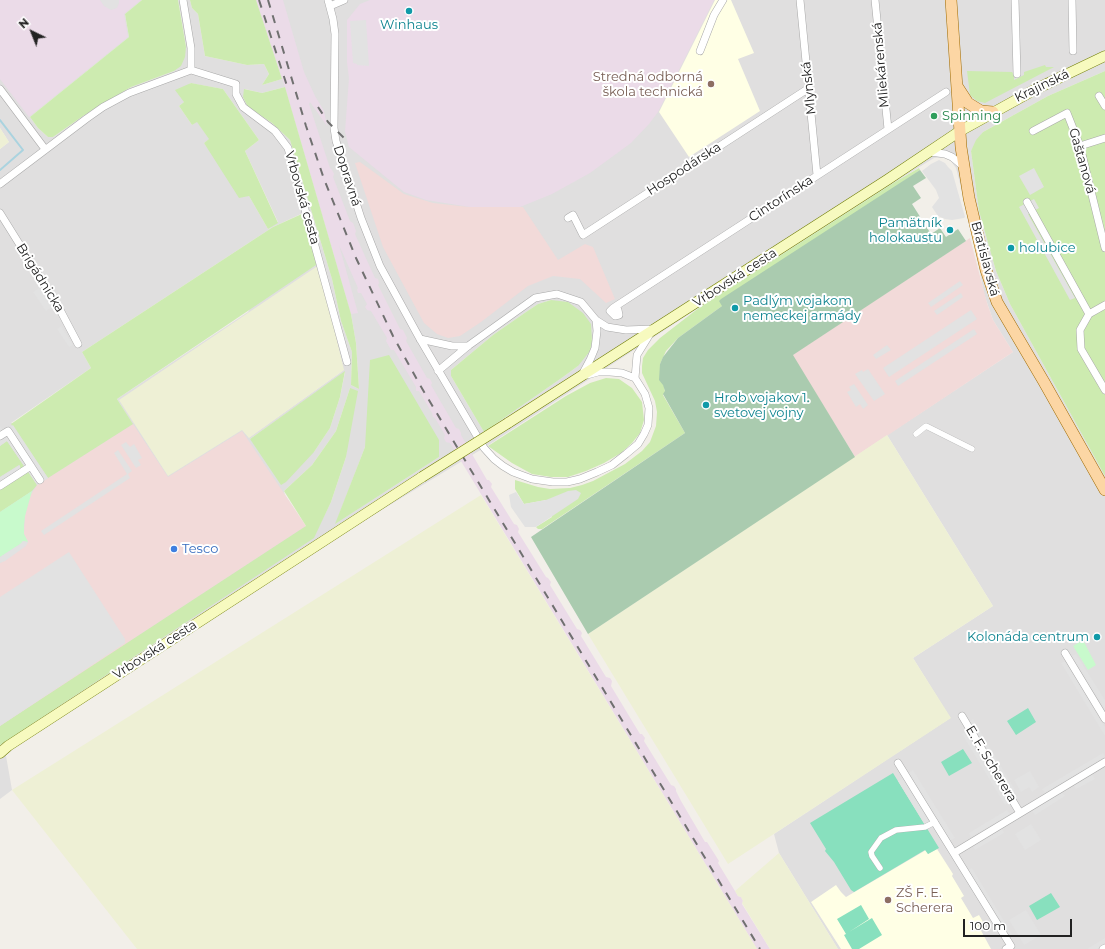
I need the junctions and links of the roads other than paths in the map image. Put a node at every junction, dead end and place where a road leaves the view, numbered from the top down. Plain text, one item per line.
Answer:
1 (183, 0) edge
2 (344, 0) edge
3 (723, 0) edge
4 (800, 0) edge
5 (875, 0) edge
6 (951, 0) edge
7 (1015, 0) edge
8 (1072, 0) edge
9 (329, 3) edge
10 (700, 51) dead end
11 (1074, 51) dead end
12 (1105, 56) edge
13 (191, 70) junction
14 (1017, 74) dead end
15 (957, 85) junction
16 (809, 88) junction
17 (0, 89) edge
18 (946, 92) dead end
19 (1099, 96) dead end
20 (1105, 106) edge
21 (993, 112) junction
22 (888, 129) junction
23 (960, 131) junction
24 (1033, 131) dead end
25 (1105, 138) edge
26 (1080, 146) junction
27 (45, 149) junction
28 (930, 152) junction
29 (964, 167) junction
30 (817, 175) junction
31 (0, 184) edge
32 (1027, 202) dead end
33 (0, 213) edge
34 (568, 218) dead end
35 (1105, 248) edge
36 (1105, 305) edge
37 (616, 306) dead end
38 (1089, 314) junction
39 (596, 320) junction
40 (653, 329) junction
41 (420, 339) junction
42 (78, 344) dead end
43 (468, 346) junction
44 (348, 362) dead end
45 (438, 371) junction
46 (581, 376) junction
47 (635, 378) junction
48 (1105, 390) edge
49 (0, 434) edge
50 (916, 434) dead end
51 (972, 449) dead end
52 (31, 466) junction
53 (40, 480) dead end
54 (0, 486) edge
55 (1105, 490) edge
56 (1065, 653) dead end
57 (962, 716) dead end
58 (1105, 719) edge
59 (4, 748) edge
60 (0, 753) edge
61 (1105, 762) edge
62 (898, 763) dead end
63 (1020, 813) junction
64 (935, 822) junction
65 (954, 853) junction
66 (880, 868) dead end
67 (1008, 947) edge

1 - 13 street
2 - 9 street
3 - 10 street
4 - 16 street, Mlynská
5 - 22 street, Mliekárenská
6 - 15 main road, Bratislavská
7 - 14 street
8 - 11 street
9 - 41 street, Dopravná
12 - 21 main road, Krajinská
13 - 27 street
13 - 44 street, Vrbovská cesta
15 - 21 main road
15 - 23 main road, Bratislavská
16 - 30 street, Mlynská
16 - 34 street, Hospodárska
17 - 27 street
18 - 22 street, Cintorínska
19 - 20 street
21 - 23 main road, Krajinská
22 - 30 street, Cintorínska
23 - 28 main road, Vrbovská cesta
23 - 29 main road, Bratislavská
24 - 26 street, Gaštanová
25 - 26 street
26 - 35 street, Gaštanová
27 - 31 street
28 - 29 street
28 - 40 main road, Vrbovská cesta
29 - 55 main road, Bratislavská
30 - 37 street, Cintorínska
32 - 38 street
33 - 42 street, Brigádnicka
36 - 38 street
38 - 48 street
39 - 40 street
39 - 43 street
39 - 46 street
40 - 46 main road, Vrbovská cesta
40 - 47 street
41 - 43 street
41 - 45 street, Dopravná
43 - 45 street
45 - 47 street, Dopravná
46 - 47 street
46 - 59 main road, Vrbovská cesta, bridge
49 - 52 street
50 - 51 street
52 - 53 street
52 - 54 street
56 - 58 street
57 - 63 street, E. F. Scherera
59 - 60 main road, Vrbovská cesta
61 - 63 street, E. F. Scherera
62 - 64 street
63 - 65 street, E. F. Scherera
64 - 65 street
64 - 66 street
65 - 67 street

